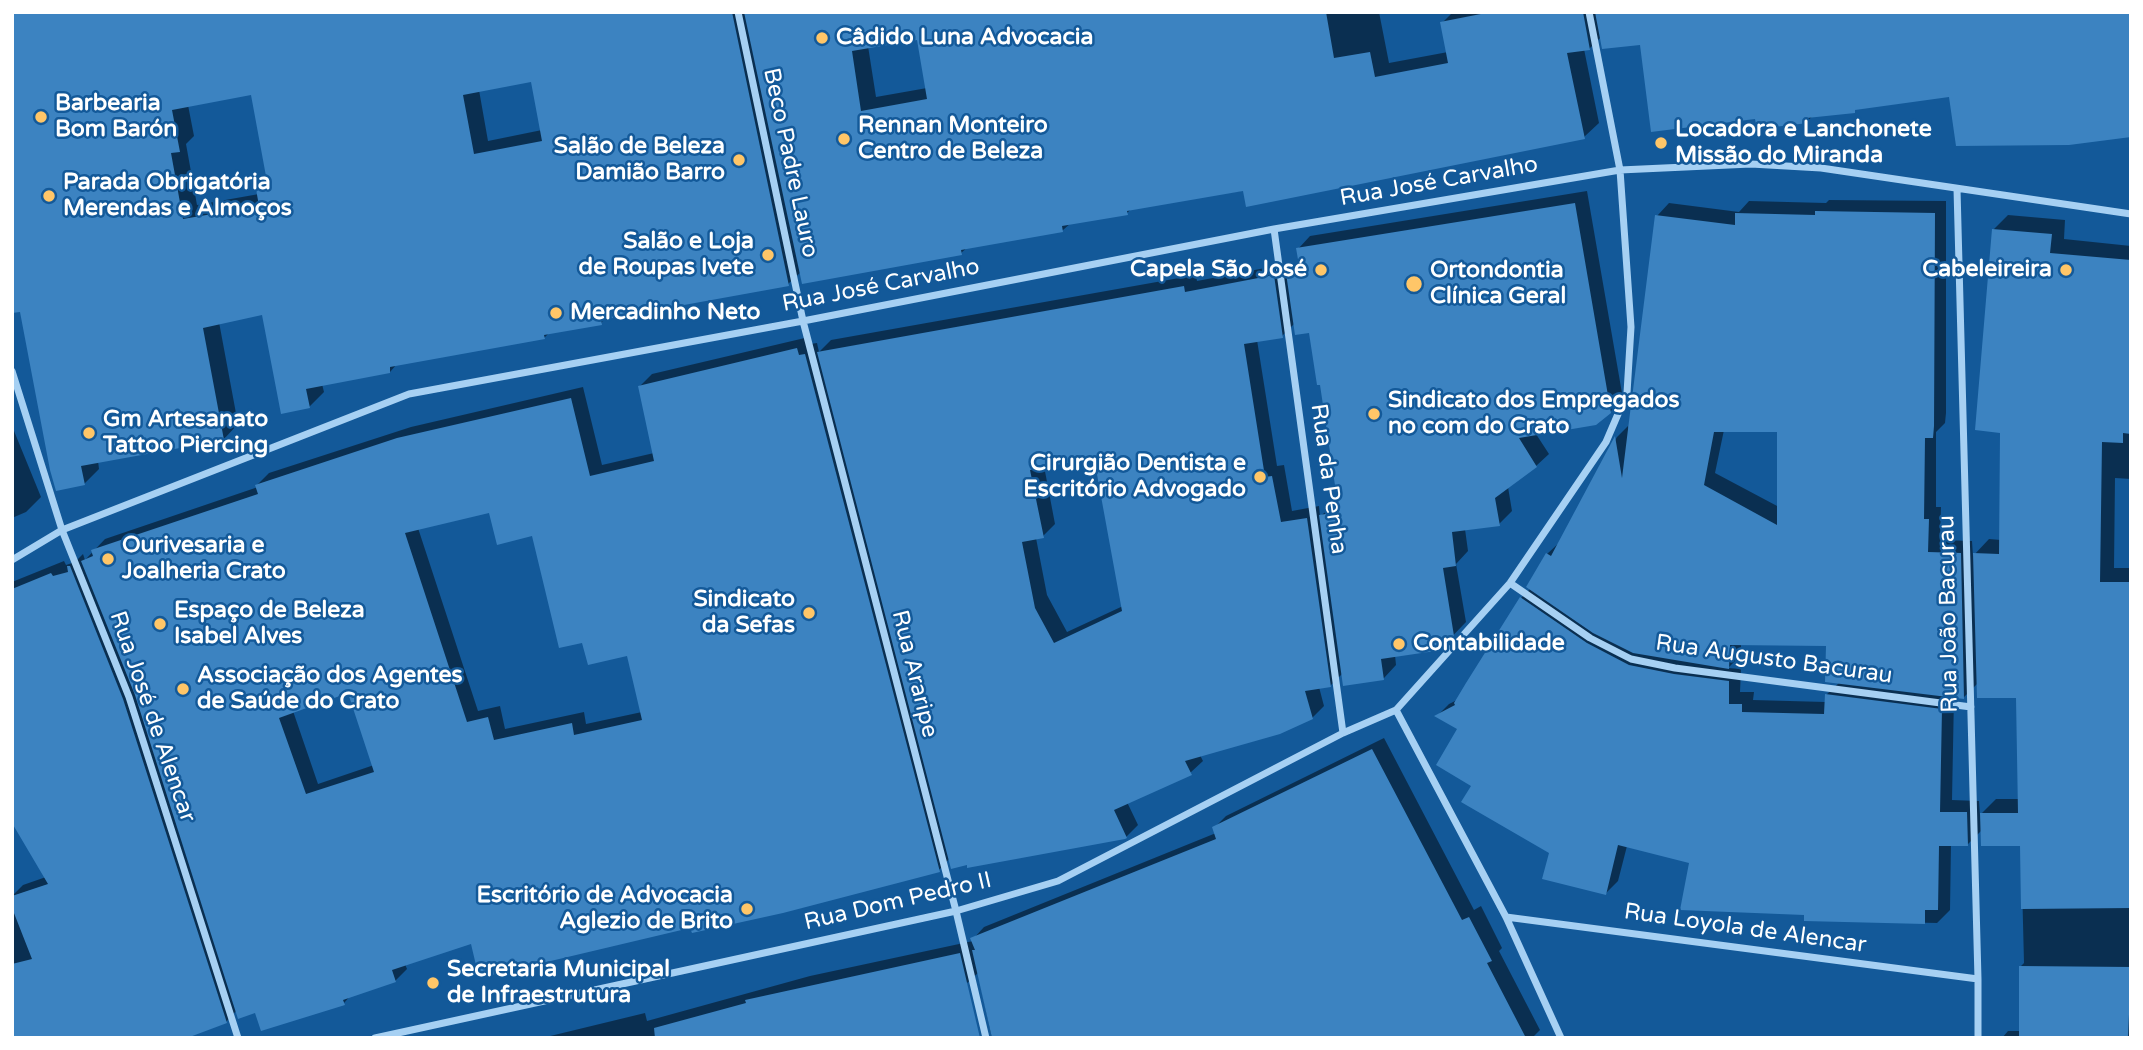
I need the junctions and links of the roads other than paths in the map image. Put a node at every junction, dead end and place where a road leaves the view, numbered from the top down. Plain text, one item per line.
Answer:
1 (738, 12) edge
2 (1589, 12) edge
3 (1620, 170) junction
4 (1957, 189) junction
5 (2131, 214) edge
6 (1274, 229) junction
7 (803, 321) junction
8 (12, 371) edge
9 (62, 530) junction
10 (12, 560) edge
11 (1510, 583) junction
12 (1971, 707) junction
13 (1396, 710) junction
14 (1343, 733) junction
15 (956, 911) junction
16 (1506, 917) junction
17 (1978, 979) junction
18 (238, 1038) edge
19 (375, 1038) edge
20 (985, 1038) edge
21 (1561, 1038) edge
22 (1978, 1038) edge

1 - 7 street, Beco Padre Lauro
2 - 3 street
3 - 4 street, Rua José Carvalho
3 - 6 street, Rua José Carvalho
3 - 11 street
4 - 5 street, Rua José Carvalho
4 - 12 street, Rua João Bacurau
6 - 7 street, Rua José Carvalho
6 - 14 street, Rua da Penha
7 - 9 street, Rua José Carvalho
7 - 15 street, Rua Araripe
8 - 9 street, Rua José de Alencar
9 - 10 street, Rua José Carvalho
9 - 18 street, Rua José de Alencar
11 - 12 street, Rua Augusto Bacurau
11 - 13 street
12 - 17 street, Rua João Bacurau
13 - 14 street, Rua Dom Pedro II
13 - 16 street
14 - 15 street, Rua Dom Pedro II
15 - 19 street, Rua Dom Pedro II
15 - 20 street, Rua Araripe
16 - 17 street, Rua Loyola de Alencar
16 - 21 street
17 - 22 street, Rua João Bacurau

